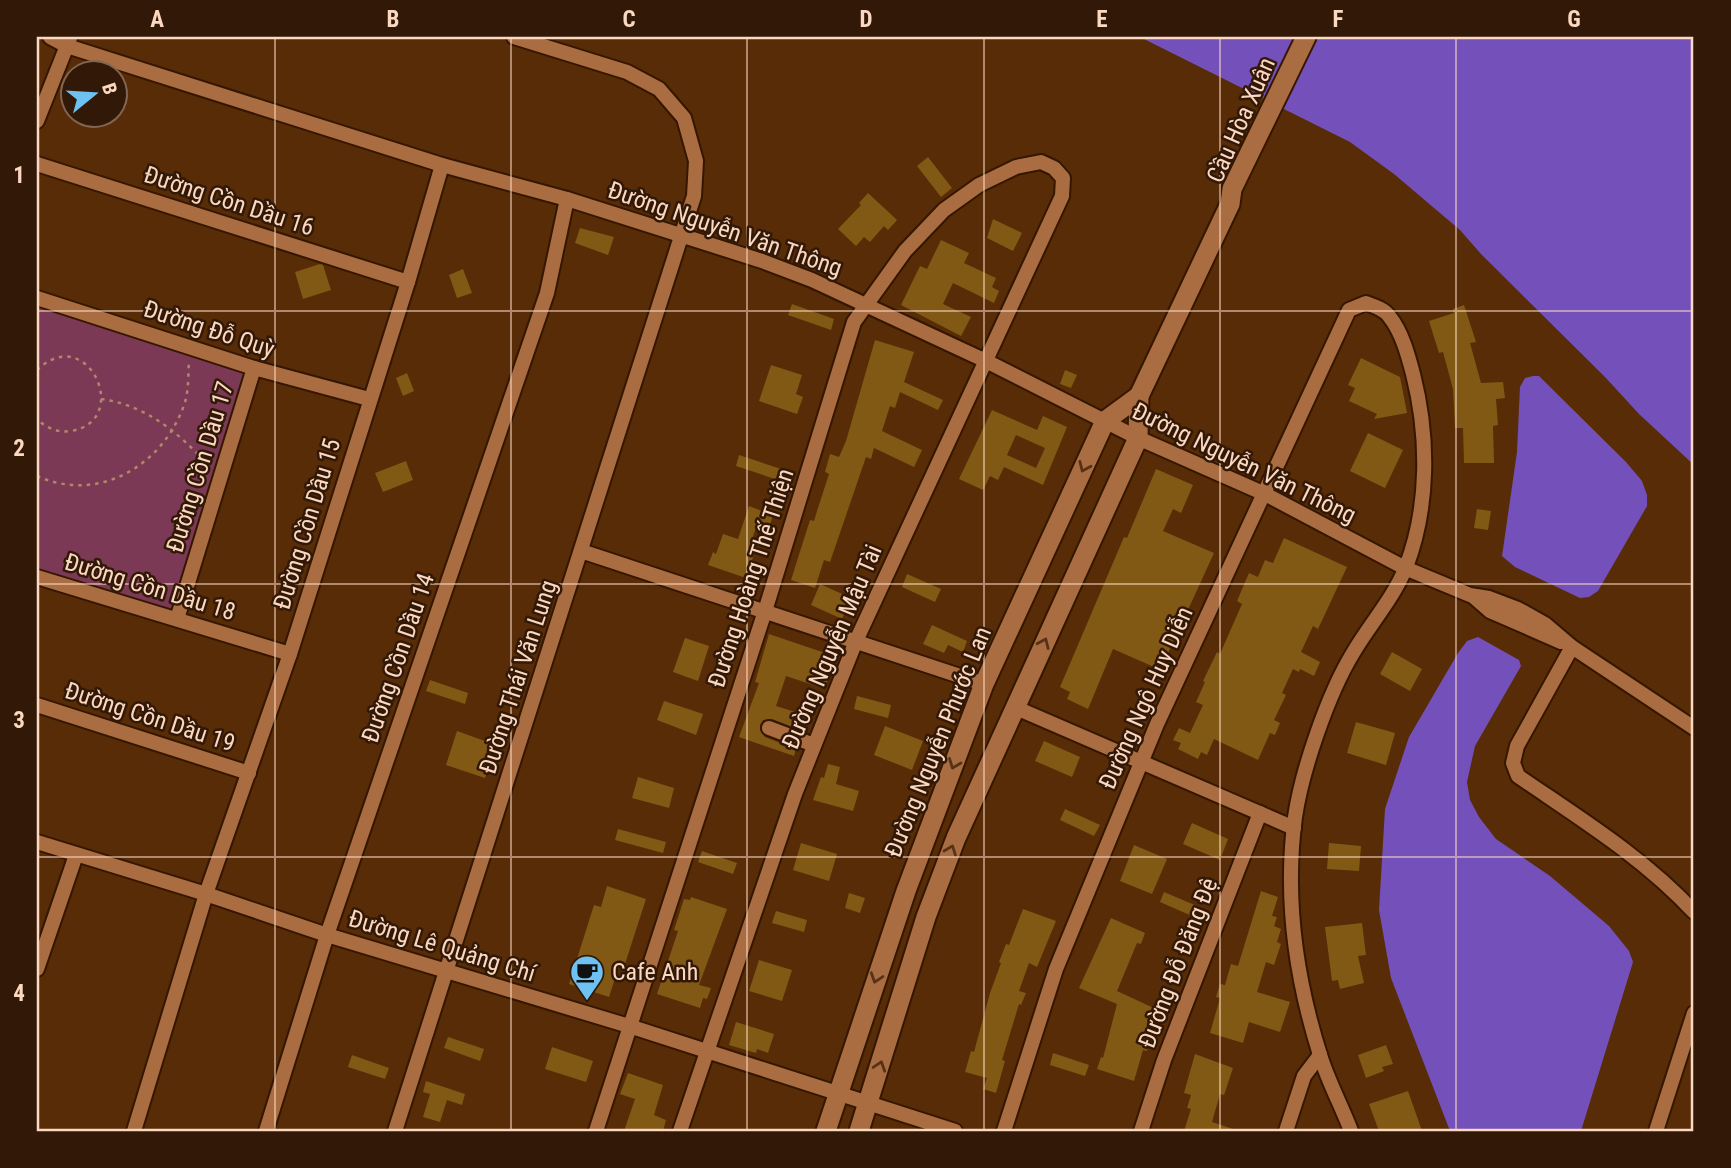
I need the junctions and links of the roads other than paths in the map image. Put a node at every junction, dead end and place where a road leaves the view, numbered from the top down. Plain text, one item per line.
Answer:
1 (50, 37) edge
2 (514, 37) edge
3 (1306, 37) edge
4 (1318, 37) edge
5 (69, 41) edge
6 (37, 121) edge
7 (37, 164) edge
8 (442, 165) junction
9 (1062, 196) joint
10 (567, 199) junction
11 (1230, 204) junction
12 (683, 235) junction
13 (408, 282) junction
14 (37, 298) edge
15 (865, 304) junction
16 (986, 361) junction
17 (254, 369) junction
18 (1139, 396) junction
19 (369, 399) junction
20 (1105, 421) junction
21 (1138, 438) junction
22 (1265, 494) junction
23 (581, 551) junction
24 (1405, 568) junction
25 (37, 577) edge
26 (765, 611) junction
27 (177, 619) junction
28 (856, 641) junction
29 (1572, 647) junction
30 (290, 654) junction
31 (984, 684) junction
32 (37, 705) edge
33 (1014, 707) junction
34 (769, 728) dead end
35 (1694, 728) edge
36 (814, 745) junction
37 (1141, 762) junction
38 (249, 773) junction
39 (1260, 813) junction
40 (1294, 828) junction
41 (37, 842) edge
42 (76, 855) junction
43 (206, 894) junction
44 (1694, 912) edge
45 (327, 935) junction
46 (37, 969) edge
47 (448, 971) junction
48 (1694, 1013) edge
49 (629, 1026) junction
50 (706, 1051) junction
51 (1320, 1055) junction
52 (839, 1094) junction
53 (868, 1103) junction
54 (134, 1131) edge
55 (266, 1131) edge
56 (395, 1131) edge
57 (596, 1131) edge
58 (680, 1131) edge
59 (826, 1131) edge
60 (859, 1131) edge
61 (955, 1131) edge
62 (1004, 1131) edge
63 (1141, 1131) edge
64 (1286, 1131) edge
65 (1351, 1131) edge
66 (1656, 1131) edge

1 - 5 street, Đường Nguyễn Văn Thông
2 - 12 street, Đường Thái Văn Lung
3 - 11 main road, Cầu Hòa Xuân
4 - 11 main road, Cầu Hòa Xuân
5 - 6 street
5 - 8 street, Đường Nguyễn Văn Thông
7 - 13 street, Đường Cồn Dầu 16
8 - 10 street, Đường Nguyễn Văn Thông
8 - 13 street, Đường Cồn Dầu 15
9 - 15 street, Đường Hoàng Thế Thiện
9 - 16 street, Đường Nguyễn Mậu Tài
10 - 12 street, Đường Nguyễn Văn Thông
10 - 45 street, Đường Cồn Dầu 14
11 - 18 main road, Đường Nguyễn Phước Lan
12 - 15 street, Đường Nguyễn Văn Thông
12 - 23 street, Đường Thái Văn Lung
13 - 19 street, Đường Cồn Dầu 15
14 - 17 street, Đường Đỗ Quỳ
15 - 16 street, Đường Nguyễn Văn Thông
15 - 26 street, Đường Hoàng Thế Thiện
16 - 20 street, Đường Nguyễn Văn Thông
16 - 28 street, Đường Nguyễn Mậu Tài
17 - 19 street, Đường Đỗ Quỳ
17 - 27 street, Đường Cồn Dầu 17
18 - 20 main road, Đường Nguyễn Phước Lan
18 - 21 main road, Đường Nguyễn Phước Lan
19 - 30 street, Đường Cồn Dầu 15
20 - 21 street, Đường Nguyễn Văn Thông
20 -> 31 main road, Đường Nguyễn Phước Lan
21 - 22 street, Đường Nguyễn Văn Thông
33 -> 21 main road, Đường Nguyễn Phước Lan
22 - 24 street, Đường Nguyễn Văn Thông
22 - 24 street, Đường Ngô Huy Diễn
22 - 37 street, Đường Ngô Huy Diễn
23 - 26 street
23 - 47 street, Đường Thái Văn Lung
24 - 29 street, Đường Nguyễn Văn Thông
24 - 40 street
25 - 27 street, Đường Cồn Dầu 18
26 - 28 street
26 - 49 street, Đường Hoàng Thế Thiện
27 - 30 street, Đường Cồn Dầu 18
28 - 31 street
28 - 36 street, Đường Nguyễn Mậu Tài
29 - 35 street, Đường Nguyễn Văn Thông
29 - 44 street
30 - 38 street, Đường Cồn Dầu 15
31 -> 52 main road, Đường Nguyễn Phước Lan
32 - 38 street, Đường Cồn Dầu 19
33 - 37 street
53 -> 33 main road, Đường Nguyễn Phước Lan
34 - 36 street
36 - 50 street, Đường Nguyễn Mậu Tài
37 - 39 street
37 - 62 street, Đường Ngô Huy Diễn
38 - 43 street, Đường Cồn Dầu 15
39 - 40 street
39 - 63 street, Đường Đỗ Đăng Đệ
40 - 51 street
41 - 42 street, Đường Lê Quảng Chí
42 - 43 street, Đường Lê Quảng Chí
42 - 46 street
43 - 45 street, Đường Lê Quảng Chí
43 - 54 street, Đường Cồn Dầu 15
45 - 47 street, Đường Lê Quảng Chí
45 - 55 street, Đường Cồn Dầu 14
47 - 49 street, Đường Lê Quảng Chí
47 - 56 street, Đường Thái Văn Lung
48 - 66 street
49 - 50 street, Đường Lê Quảng Chí
49 - 57 street, Đường Hoàng Thế Thiện
50 - 52 street, Đường Lê Quảng Chí
50 - 58 street, Đường Nguyễn Mậu Tài
51 - 64 street
51 - 65 street
52 - 53 street, Đường Lê Quảng Chí
52 - 59 main road, Đường Nguyễn Phước Lan
53 - 60 main road, Đường Nguyễn Phước Lan
53 - 61 street, Đường Lê Quảng Chí

